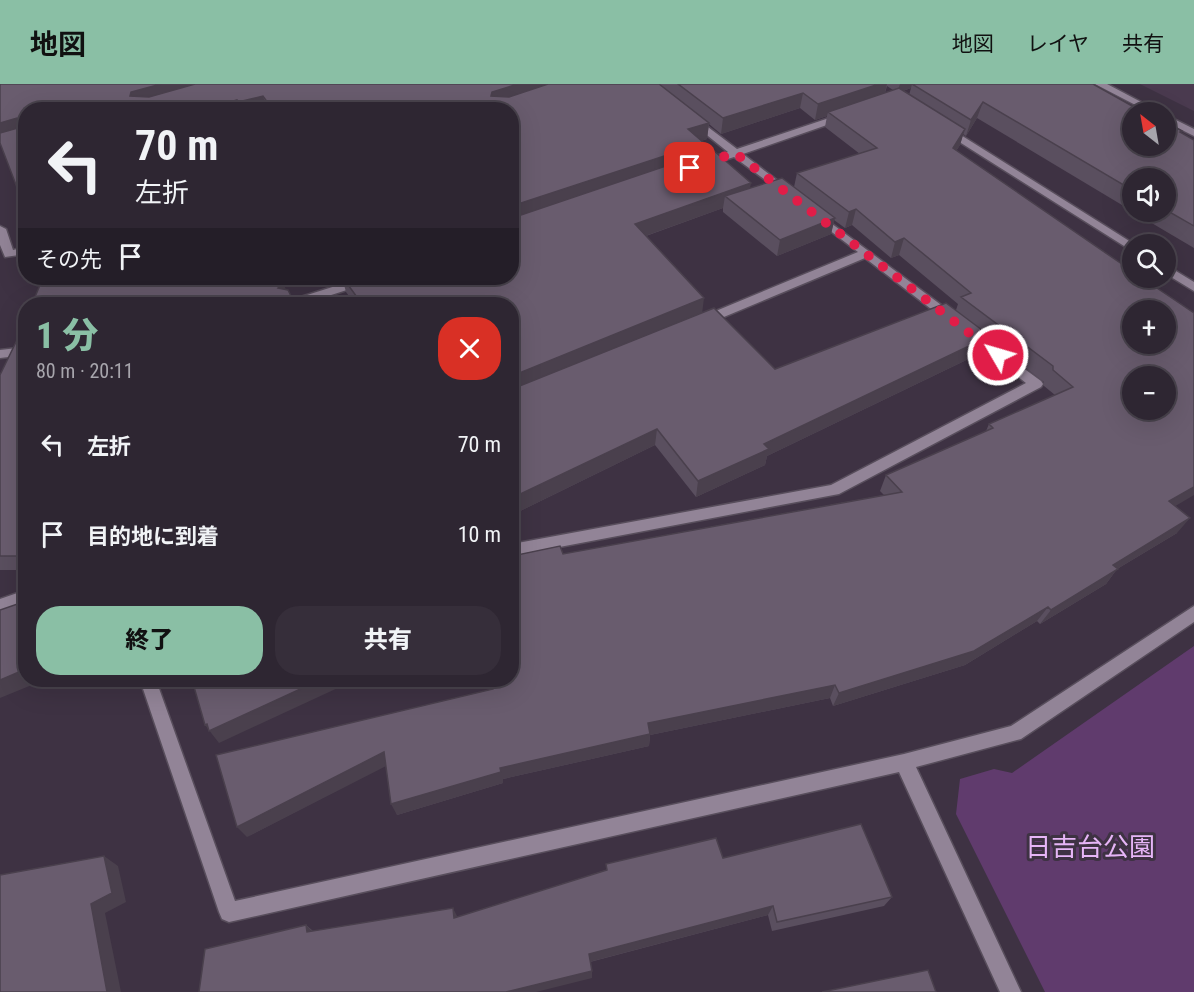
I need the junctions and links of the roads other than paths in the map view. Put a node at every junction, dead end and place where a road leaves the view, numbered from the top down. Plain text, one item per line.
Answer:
1 (1100, 84) edge
2 (1135, 102) edge
3 (682, 112) edge
4 (851, 114) edge
5 (937, 123) edge
6 (1176, 123) edge
7 (1194, 133) edge
8 (735, 153) junction
9 (690, 168) edge
10 (0, 229) edge
11 (1122, 242) edge
12 (18, 252) edge
13 (866, 253) junction
14 (1176, 275) edge
15 (350, 285) edge
16 (1194, 287) edge
17 (313, 297) edge
18 (688, 327) edge
19 (18, 352) edge
20 (0, 354) edge
21 (519, 549) edge
22 (18, 600) edge
23 (0, 606) edge
24 (1194, 613) edge
25 (150, 687) edge
26 (904, 762) junction
27 (1011, 992) edge

1 - 2 street
3 - 8 street
4 - 8 street
5 - 11 street
6 - 7 street
8 - 9 street
8 - 13 street
10 - 12 street
13 - 18 street
13 - 21 street
14 - 16 street
15 - 17 street
19 - 20 street
22 - 23 street
24 - 26 street
25 - 26 street
26 - 27 street

